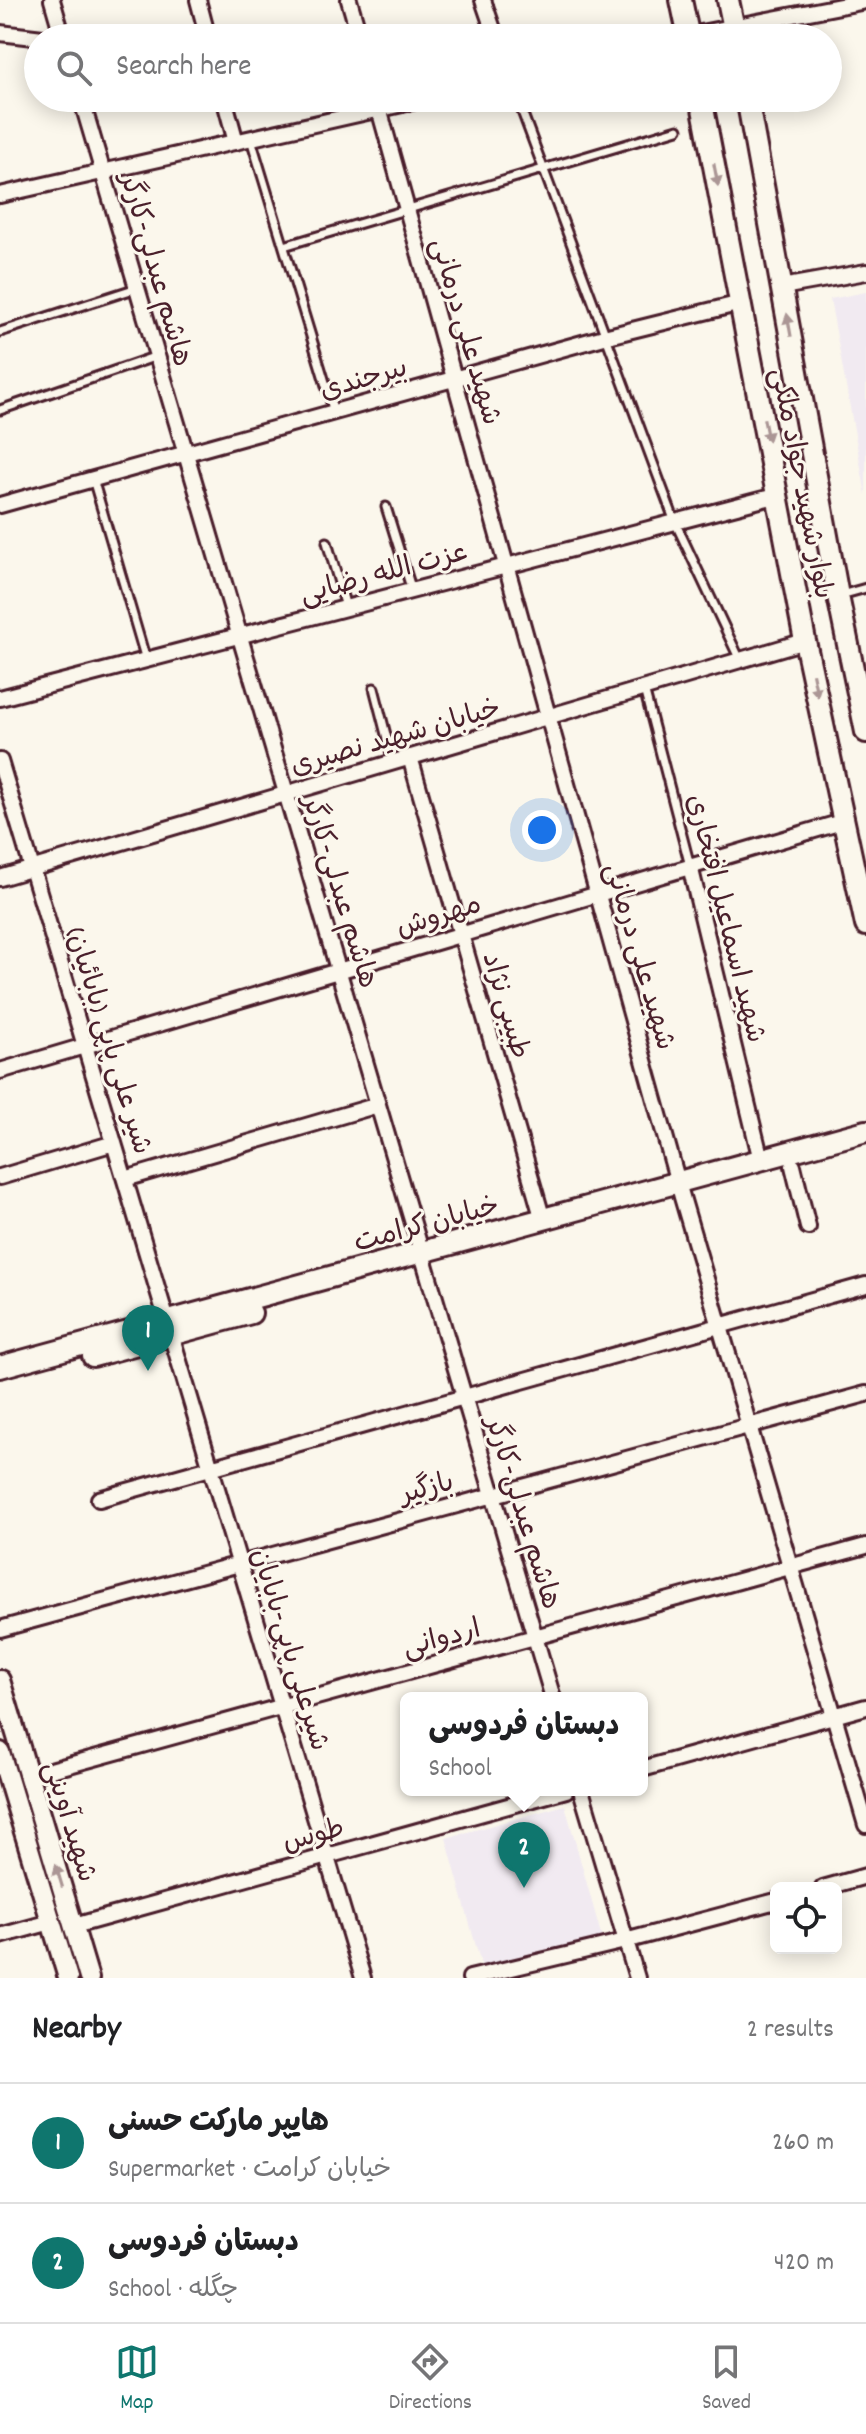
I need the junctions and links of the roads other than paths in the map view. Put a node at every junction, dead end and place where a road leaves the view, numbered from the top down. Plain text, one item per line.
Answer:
1 (52, 0) edge
2 (198, 0) edge
3 (349, 0) edge
4 (483, 0) edge
5 (681, 0) edge
6 (728, 0) edge
7 (866, 1) edge
8 (59, 24) edge
9 (204, 24) edge
10 (356, 24) edge
11 (491, 24) edge
12 (683, 24) edge
13 (733, 24) edge
14 (772, 24) edge
15 (0, 33) edge
16 (24, 36) edge
17 (85, 112) edge
18 (228, 112) edge
19 (349, 112) edge
20 (380, 112) edge
21 (522, 112) edge
22 (704, 112) edge
23 (750, 112) edge
24 (678, 129) dead end
25 (251, 139) junction
26 (236, 142) junction
27 (543, 169) junction
28 (103, 172) junction
29 (0, 195) edge
30 (407, 209) junction
31 (284, 246) junction
32 (866, 272) edge
33 (782, 287) junction
34 (137, 288) junction
35 (741, 303) junction
36 (0, 332) edge
37 (604, 337) junction
38 (157, 356) junction
39 (454, 379) junction
40 (0, 410) edge
41 (334, 412) junction
42 (186, 453) junction
43 (93, 479) junction
44 (779, 495) junction
45 (0, 505) edge
46 (386, 507) dead end
47 (675, 522) junction
48 (327, 542) dead end
49 (506, 566) junction
50 (866, 588) edge
51 (412, 591) junction
52 (838, 596) junction
53 (346, 607) junction
54 (240, 635) junction
55 (805, 641) junction
56 (146, 660) junction
57 (740, 660) junction
58 (374, 688) dead end
59 (644, 689) junction
60 (0, 698) edge
61 (548, 716) junction
62 (866, 732) edge
63 (410, 757) junction
64 (0, 761) edge
65 (393, 762) junction
66 (286, 794) junction
67 (845, 821) junction
68 (690, 866) junction
69 (33, 869) junction
70 (0, 878) edge
71 (598, 894) junction
72 (866, 925) edge
73 (461, 935) junction
74 (339, 971) junction
75 (86, 1046) junction
76 (0, 1071) edge
77 (378, 1105) junction
78 (866, 1131) edge
79 (114, 1143) junction
80 (866, 1145) edge
81 (761, 1160) junction
82 (793, 1166) junction
83 (0, 1177) edge
84 (125, 1179) junction
85 (680, 1190) junction
86 (543, 1220) junction
87 (808, 1227) dead end
88 (424, 1259) junction
89 (866, 1285) edge
90 (721, 1325) junction
91 (170, 1328) junction
92 (0, 1367) edge
93 (0, 1381) edge
94 (866, 1394) edge
95 (464, 1397) junction
96 (747, 1426) junction
97 (211, 1468) junction
98 (493, 1495) junction
99 (99, 1499) dead end
100 (866, 1546) edge
101 (239, 1564) junction
102 (789, 1567) junction
103 (0, 1629) edge
104 (535, 1637) junction
105 (0, 1680) edge
106 (551, 1692) edge
107 (282, 1706) junction
108 (866, 1707) edge
109 (835, 1716) junction
110 (0, 1752) edge
111 (648, 1767) edge
112 (29, 1776) junction
113 (4, 1781) edge
114 (544, 1796) edge
115 (583, 1796) edge
116 (866, 1825) edge
117 (326, 1856) junction
118 (866, 1876) edge
119 (842, 1883) edge
120 (770, 1903) edge
121 (51, 1922) junction
122 (74, 1926) junction
123 (0, 1936) edge
124 (625, 1941) junction
125 (478, 1977) edge
126 (68, 1978) edge
127 (89, 1978) edge
128 (363, 1978) edge
129 (637, 1978) edge

1 - 8 street
2 - 9 street
3 - 10 street
4 - 11 street
5 - 12 main road
6 - 13 main road
7 - 14 street
15 - 16 street
17 - 28 street, هاشم عبدلی-کارگر
18 - 26 street
19 - 25 street
20 - 30 street, شهید علی درمانی
21 - 27 lane
22 -> 35 main road, بلوار شهید جواد ملکی
23 - 33 main road, بلوار شهید جواد ملکی
24 - 27 lane
25 - 26 street
25 - 31 lane
26 - 28 street
27 - 30 lane
27 - 37 lane
28 - 29 street
28 - 34 street, هاشم عبدلی-کارگر
30 - 31 lane
30 - 39 street, شهید علی درمانی
31 - 41 lane
32 - 33 street
52 -> 33 main road, بلوار شهید جواد ملکی
34 - 36 lane
34 - 38 street, هاشم عبدلی-کارگر
35 - 37 street, بیرجندی
35 -> 44 main road, بلوار شهید جواد ملکی
37 - 39 street, بیرجندی
37 - 47 lane
38 - 40 lane
38 - 42 street, هاشم عبدلی-کارگر
39 - 41 street, بیرجندی
39 - 49 street, شهید علی درمانی
41 - 42 street, بیرجندی
42 - 43 street, بیرجندی
42 - 54 street, هاشم عبدلی-کارگر
43 - 45 street, بیرجندی
43 - 56 lane
44 - 47 street, عزت الله رضایی
44 - 55 main road, بلوار شهید جواد ملکی
46 - 51 lane
47 - 49 street, عزت الله رضایی
47 - 57 lane
48 - 53 lane
49 - 51 street, عزت الله رضایی
49 - 61 street, شهید علی درمانی
50 - 52 lane
51 - 53 street, عزت الله رضایی
52 - 62 main road, بلوار شهید جواد ملکی
53 - 54 street, عزت الله رضایی
54 - 56 street, عزت الله رضایی
54 - 66 street, هاشم عبدلی-کارگر
55 - 57 street, خیابان شهید نصیری
55 -> 67 main road, بلوار شهید جواد ملکی
56 - 60 street, عزت الله رضایی
57 - 59 street, خیابان شهید نصیری
58 - 65 lane
59 - 61 street, خیابان شهید نصیری
59 - 68 lane, شهید اسماعیل افتخاری
61 - 63 street, خیابان شهید نصیری
61 - 71 street, شهید علی درمانی
63 - 65 street, خیابان شهید نصیری
63 - 73 street, طبیبی نژاد
64 - 69 street, شیر علی پاپی (بابائیان)
65 - 66 street, خیابان شهید نصیری
66 - 69 street, خیابان شهید نصیری
66 - 74 street, هاشم عبدلی-کارگر
67 - 68 street, مهروش
67 - 72 main road, بلوار شهید جواد ملکی
68 - 71 street, مهروش
68 - 81 street, شهید اسماعیل افتخاری
69 - 70 street, خیابان شهید نصیری
69 - 75 street, شیر علی پاپی (بابائیان)
71 - 73 street, مهروش
71 - 85 street, شهید علی درمانی
73 - 74 street, مهروش
73 - 86 street, طبیبی نژاد
74 - 75 street, مهروش
74 - 77 street, هاشم عبدلی-کارگر
75 - 76 street, مهروش
75 - 79 street, شیر علی پاپی (بابائیان)
77 - 84 street
77 - 88 street, هاشم عبدلی-کارگر
78 - 81 main road, خیابان کرامت
79 - 83 street
79 - 84 street, شیر علی پاپی (بابائیان)
80 - 82 main road, خیابان کرامت
81 - 85 main road, خیابان کرامت
82 - 85 main road, خیابان کرامت
82 - 87 street
84 - 91 street, شیر علی پاپی (بابائیان)
85 - 86 main road, خیابان کرامت
85 - 88 main road, خیابان کرامت
85 - 90 street, شهید علی درمانی
86 - 88 main road, خیابان کرامت
88 - 91 main road, خیابان کرامت
88 - 95 street, هاشم عبدلی-کارگر
89 - 90 street
90 - 95 street
90 - 96 street, شهید علی درمانی
91 - 92 main road, خیابان کرامت
91 - 93 main road, خیابان کرامت
91 - 97 street, شیرعلی پاپی-بابایان
94 - 96 street, بازگیر
95 - 97 street
95 - 98 street, هاشم عبدلی-کارگر
96 - 98 street, بازگیر
96 - 102 street, شهید علی درمانی
97 - 99 street
97 - 101 street, شیرعلی پاپی-بابایان
98 - 101 street, بازگیر
98 - 104 street, هاشم عبدلی-کارگر
100 - 102 street, اردوانی
101 - 103 street, بازگیر
101 - 107 street, شیرعلی پاپی-بابایان
102 - 104 street, اردوانی
102 - 109 street, شهید علی درمانی
104 - 106 street, هاشم عبدلی-کارگر
104 - 107 street, اردوانی
105 - 112 street, شهید آوینی
107 - 112 street, اردوانی
107 - 117 street, شیرعلی پاپی-بابایان
108 - 109 street
109 - 111 street
109 - 116 street, شهید علی درمانی
110 - 113 street, شهید آوینی
122 -> 112 street, شهید آوینی
113 - 121 street, شهید آوینی
114 - 117 street, طوس
115 - 124 street
117 - 122 street, طوس
117 - 128 street, شیرعلی پاپی-بابایان
118 - 119 street
120 - 124 street
121 - 123 street
121 - 126 street, شهید آوینی
122 - 127 street, شهید آوینی
124 - 125 street
124 - 129 street

